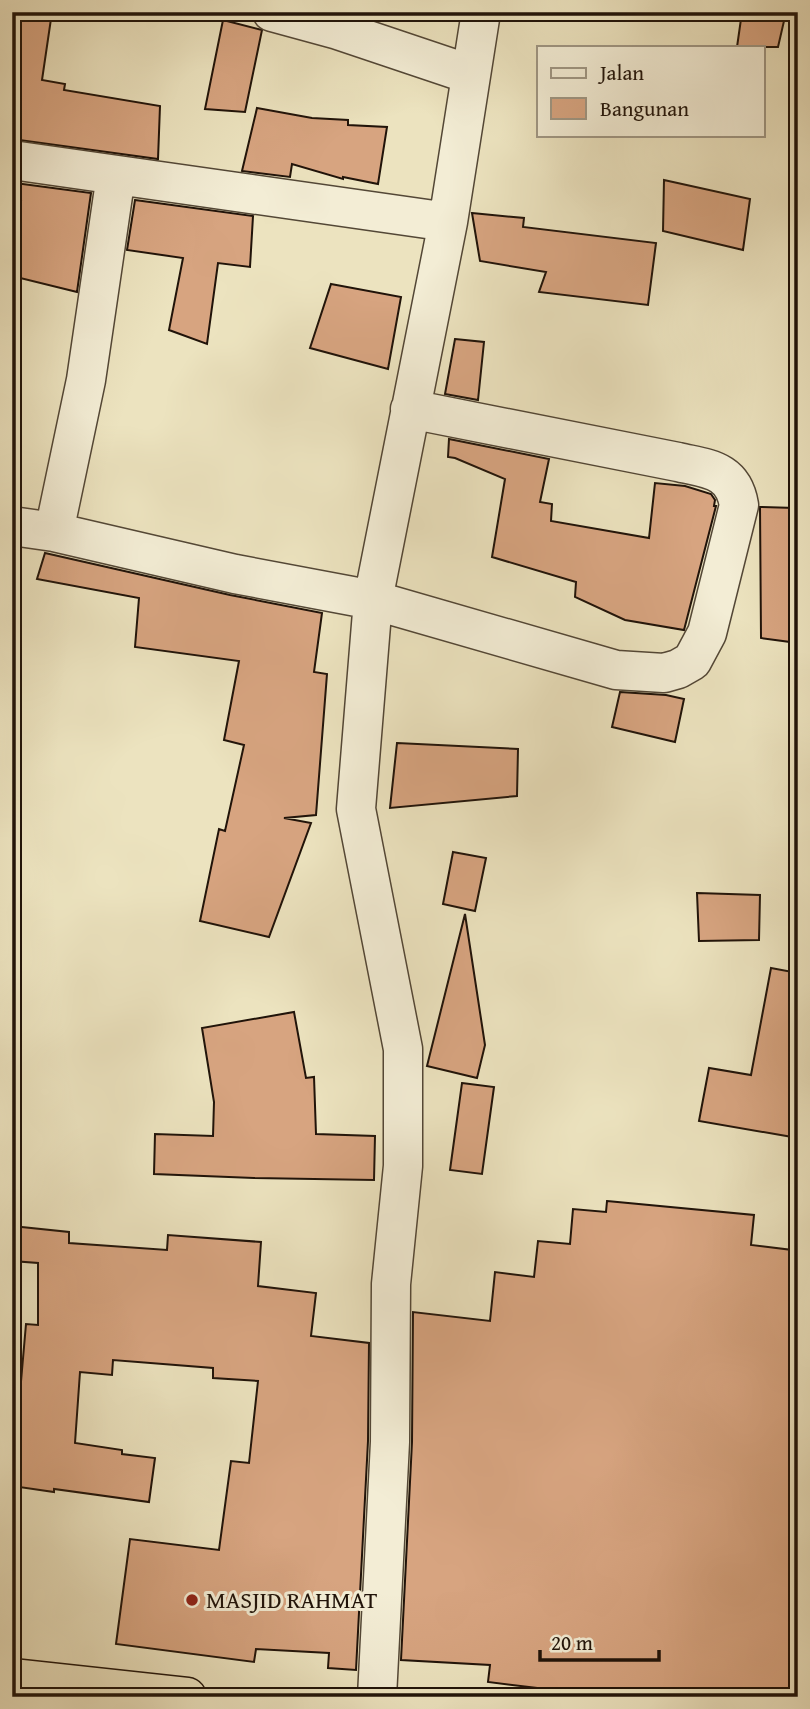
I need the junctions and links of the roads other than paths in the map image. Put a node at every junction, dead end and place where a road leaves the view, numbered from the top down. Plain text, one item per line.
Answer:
1 (272, 12) edge
2 (481, 12) edge
3 (469, 74) junction
4 (12, 160) edge
5 (116, 175) junction
6 (448, 222) junction
7 (410, 409) junction
8 (12, 526) edge
9 (54, 532) junction
10 (373, 600) junction
11 (12, 1678) edge
12 (187, 1697) edge
13 (377, 1697) edge

1 - 3 street
2 - 3 street
3 - 6 street
4 - 5 street
5 - 6 street
5 - 9 street
6 - 7 street
7 - 10 street
7 - 10 street
8 - 9 street
9 - 10 street
10 - 13 street
11 - 12 highway

